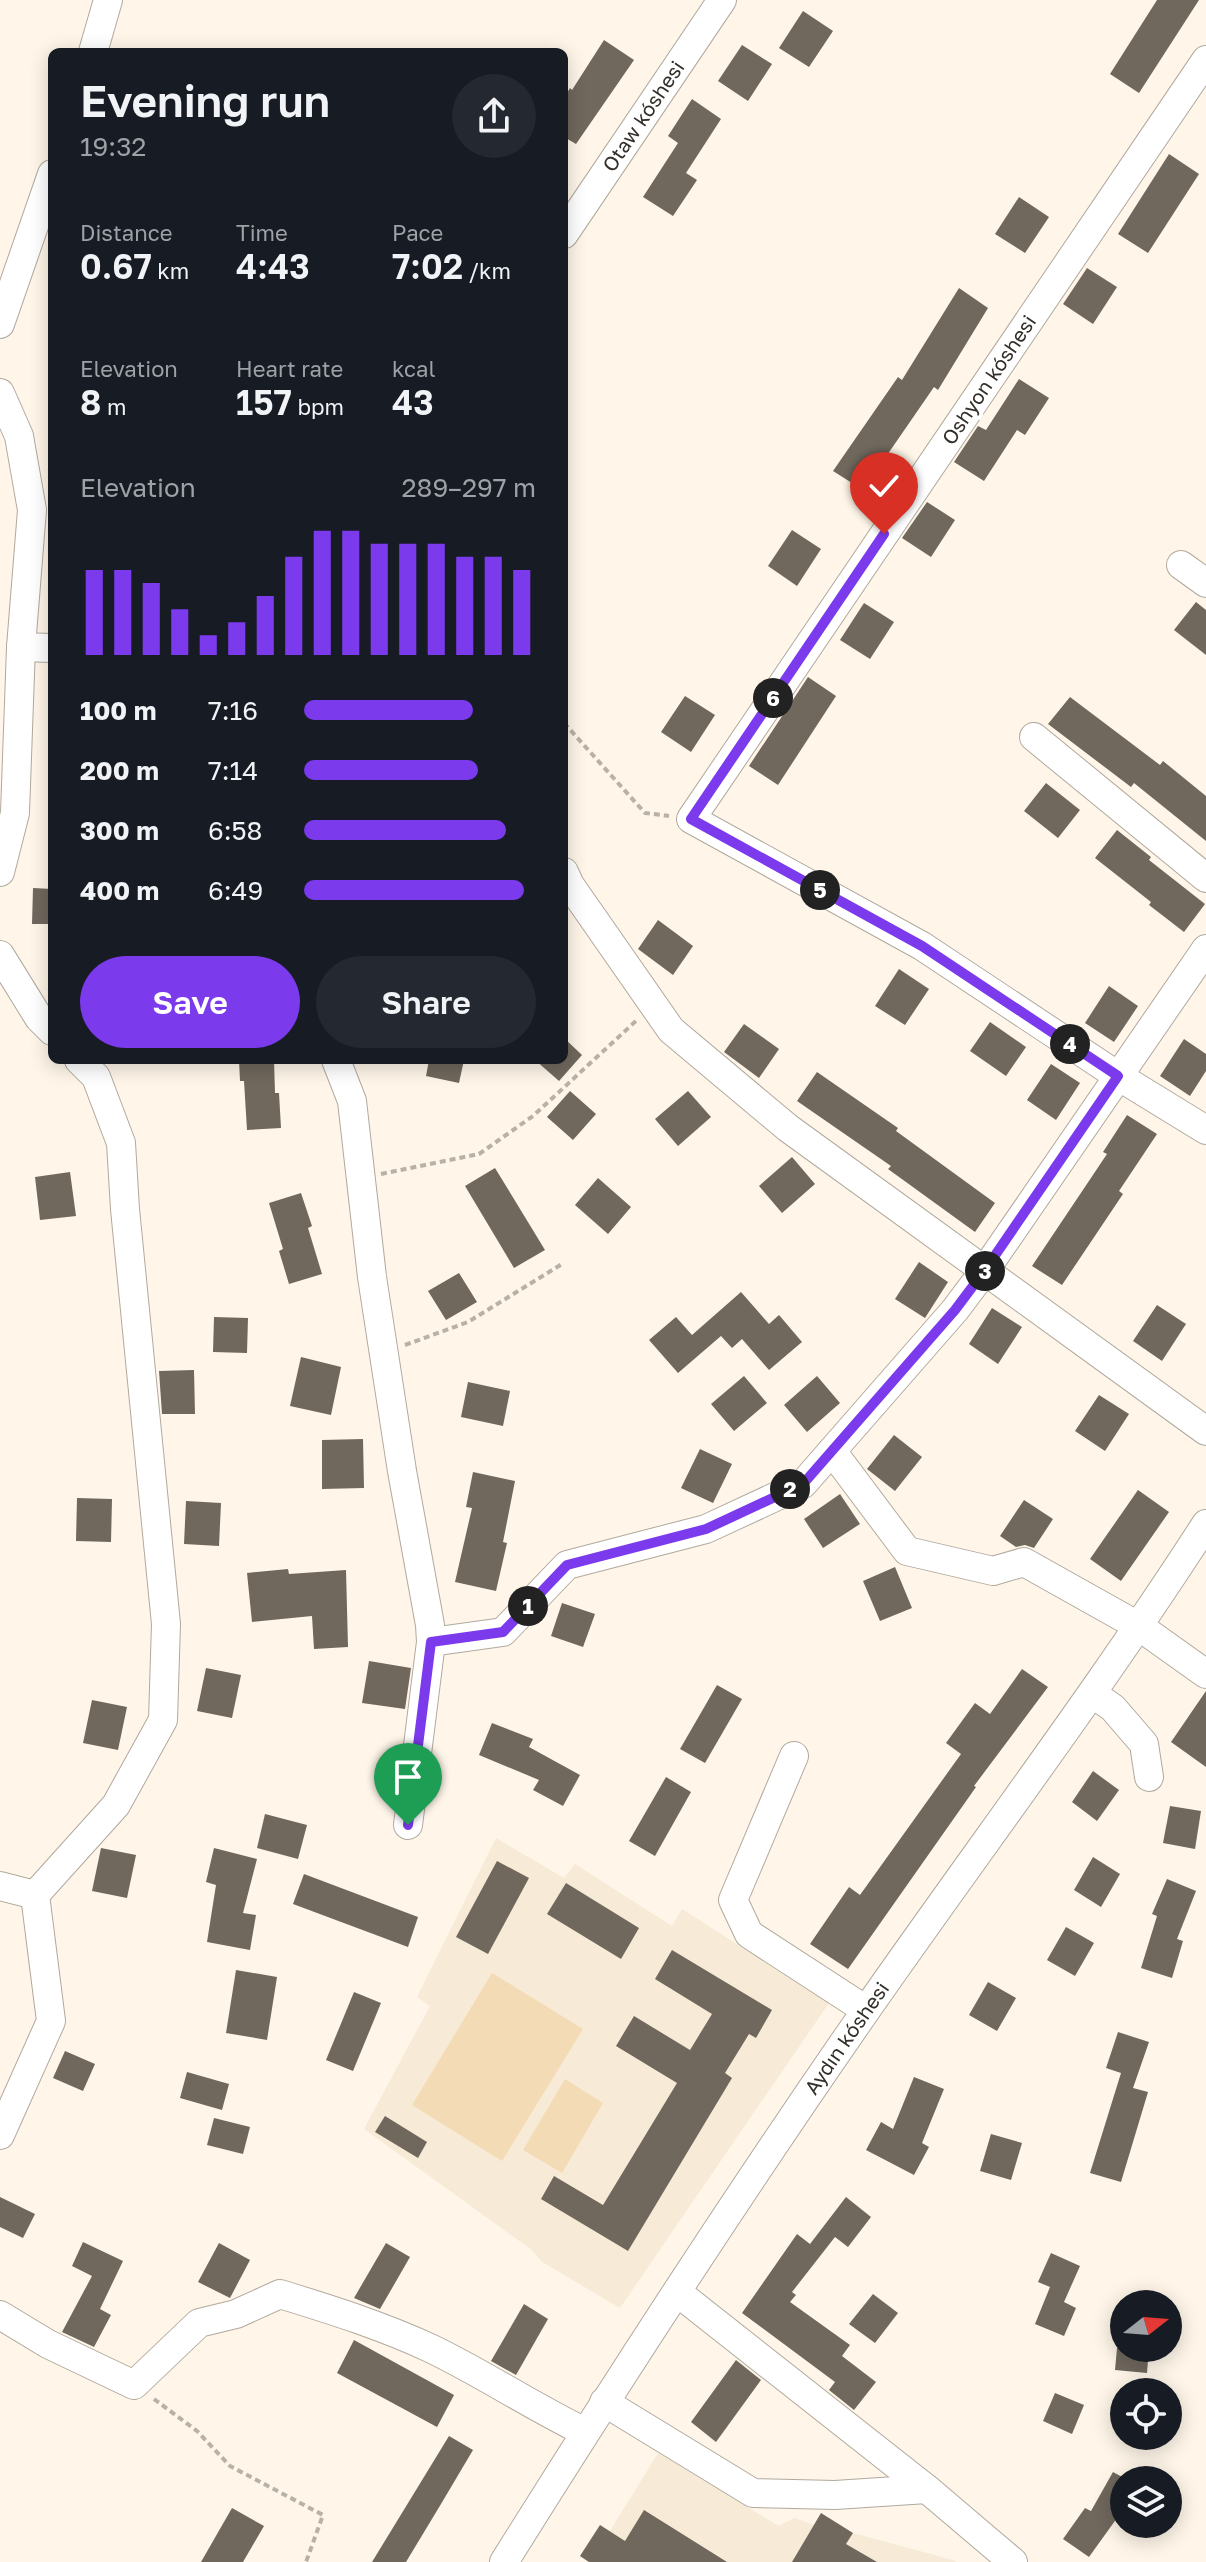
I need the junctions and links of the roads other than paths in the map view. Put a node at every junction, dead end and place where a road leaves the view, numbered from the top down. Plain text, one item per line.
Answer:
1 (108, 0) edge
2 (722, 0) edge
3 (94, 48) edge
4 (1206, 60) edge
5 (48, 186) edge
6 (568, 228) edge
7 (0, 324) edge
8 (0, 393) edge
9 (1181, 565) dead end
10 (1206, 583) edge
11 (21, 647) junction
12 (48, 648) edge
13 (1034, 737) dead end
14 (0, 872) edge
15 (1206, 878) edge
16 (568, 881) edge
17 (1206, 949) edge
18 (0, 955) edge
19 (48, 1027) edge
20 (83, 1064) edge
21 (338, 1064) edge
22 (1118, 1076) junction
23 (1206, 1130) edge
24 (985, 1270) junction
25 (1206, 1431) edge
26 (832, 1451) junction
27 (1206, 1524) edge
28 (1140, 1627) junction
29 (431, 1642) junction
30 (1206, 1674) edge
31 (1093, 1694) junction
32 (794, 1756) dead end
33 (1149, 1777) dead end
34 (408, 1825) dead end
35 (0, 1886) edge
36 (35, 1895) junction
37 (866, 2010) junction
38 (0, 2135) edge
39 (677, 2292) junction
40 (0, 2315) edge
41 (604, 2402) junction
42 (585, 2432) junction
43 (927, 2489) junction
44 (504, 2562) edge
45 (1013, 2562) edge

1 - 3 street
2 - 6 street, Otaw kóshesi
4 - 22 street, Oshyon kóshesi
5 - 7 street
8 - 11 street
9 - 10 street
11 - 12 street
11 - 14 street
13 - 15 street
16 - 24 street
17 - 22 street
18 - 19 street
20 - 36 street
21 - 29 street
22 - 23 street
22 - 24 street
24 - 25 street
24 - 26 street
26 - 28 street
26 - 29 street
27 - 28 street, Aydın kóshesi
28 - 30 street
28 - 31 street, Aydın kóshesi
29 - 34 street
31 - 33 street
31 - 37 street, Aydın kóshesi
32 - 37 street
35 - 36 street
36 - 38 street
37 - 39 street, Aydın kóshesi
39 - 41 street, Aydın kóshesi
39 - 43 street
40 - 42 street
41 - 42 street, Aydın kóshesi
41 - 43 street
42 - 44 street, Aydın kóshesi
43 - 45 street

